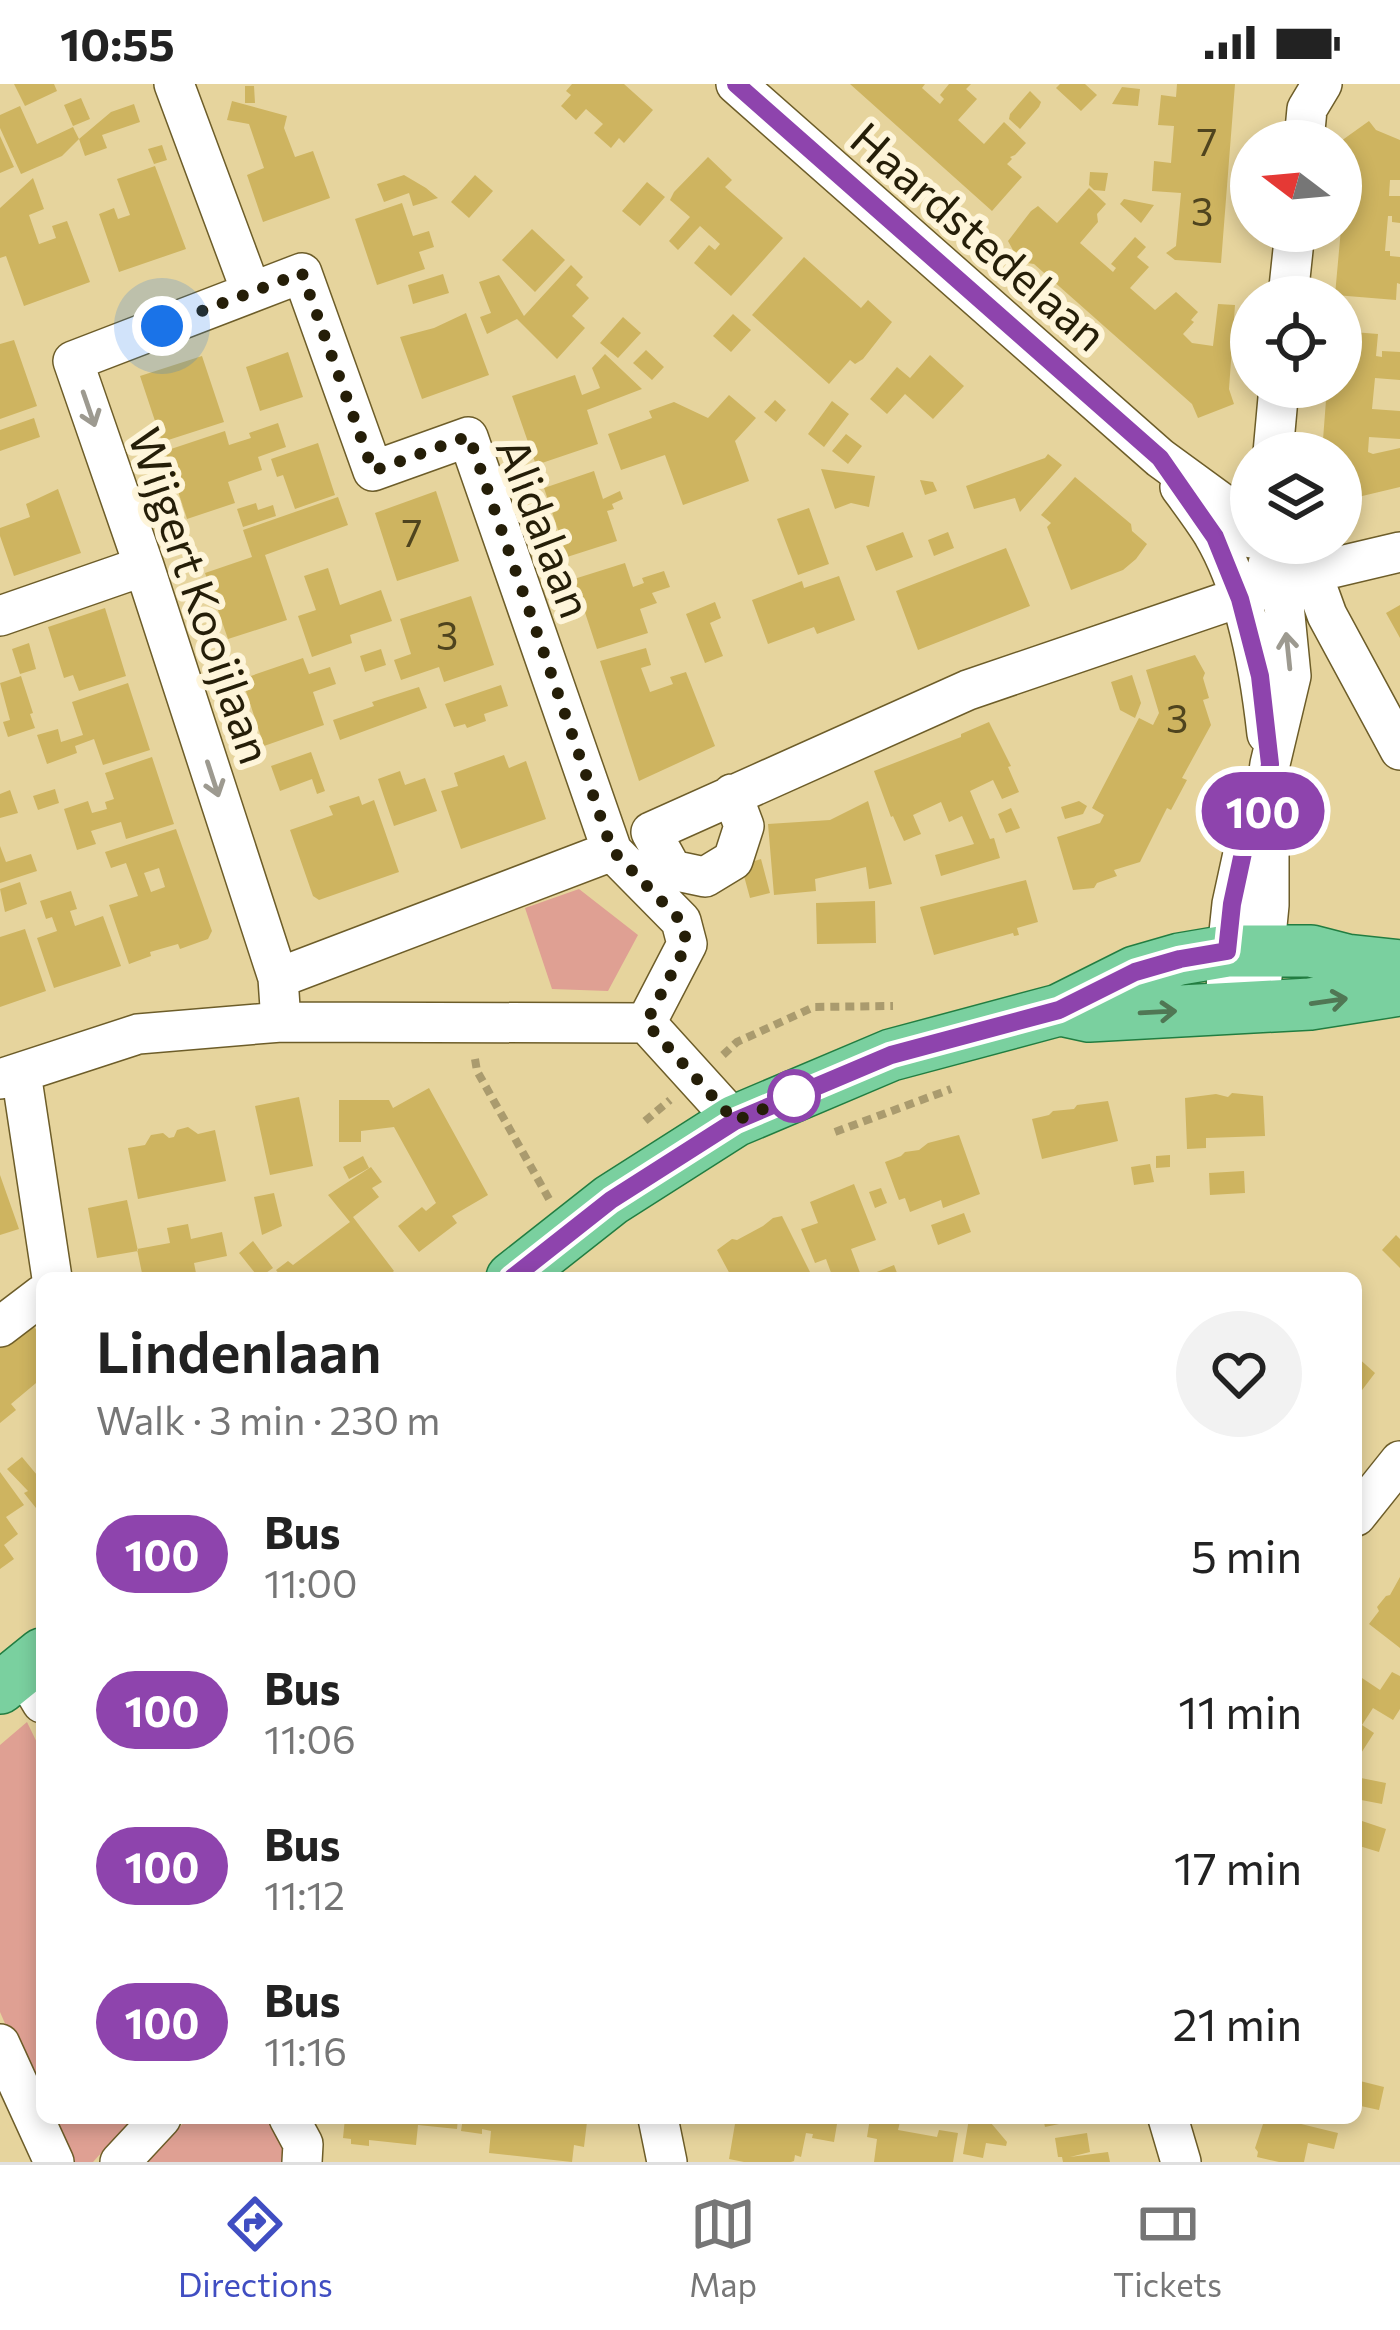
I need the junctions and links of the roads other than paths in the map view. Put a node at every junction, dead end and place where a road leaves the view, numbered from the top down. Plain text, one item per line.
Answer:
1 (174, 84) edge
2 (736, 84) edge
3 (1322, 84) edge
4 (1306, 120) edge
5 (251, 291) junction
6 (1160, 458) junction
7 (1230, 509) edge
8 (1400, 552) edge
9 (144, 566) junction
10 (1298, 567) edge
11 (1240, 599) junction
12 (0, 616) edge
13 (1400, 750) edge
14 (1270, 764) junction
15 (731, 794) dead end
16 (612, 850) junction
17 (1246, 951) junction
18 (1400, 966) edge
19 (278, 978) junction
20 (1400, 990) edge
21 (1242, 1007) junction
22 (1059, 1010) junction
23 (281, 1022) junction
24 (646, 1023) junction
25 (10, 1076) edge
26 (735, 1121) junction
27 (51, 1272) edge
28 (520, 1272) edge
29 (36, 1299) edge
30 (0, 1328) edge
31 (1400, 1461) edge
32 (1362, 1508) edge
33 (0, 2044) edge
34 (36, 2123) edge
35 (37, 2124) edge
36 (155, 2124) edge
37 (292, 2124) edge
38 (659, 2124) edge
39 (1170, 2124) edge
40 (54, 2162) edge
41 (120, 2162) edge
42 (302, 2162) edge
43 (667, 2162) edge
44 (1180, 2162) edge

1 - 5 street
2 - 6 street, Haardstedelaan
3 - 4 street
5 -> 9 street, Wijgert Kooijlaan
5 - 16 street, Alidalaan
6 - 7 street, Haardstedelaan
6 - 11 street, Haardstedelaan
8 - 10 street
9 - 12 street
9 -> 19 street, Wijgert Kooijlaan
10 - 11 street
10 - 13 street, Haardstedelaan
14 -> 10 street, Haardstedelaan
11 - 14 street, Haardstedelaan
11 - 15 street
14 - 17 street, Haardstedelaan
16 - 19 street
16 - 24 street
17 - 18 main road
17 - 21 street, Haardstedelaan
17 - 22 main road
19 - 23 street, Wijgert Kooijlaan
21 -> 20 main road
22 -> 21 main road
22 - 26 main road
23 - 24 street
23 - 25 street
24 - 26 street
25 - 27 street
26 - 28 main road
29 - 30 street
31 - 32 street
33 - 34 street
35 - 40 street
36 - 41 street
37 - 42 street
38 - 43 street
39 - 44 street

